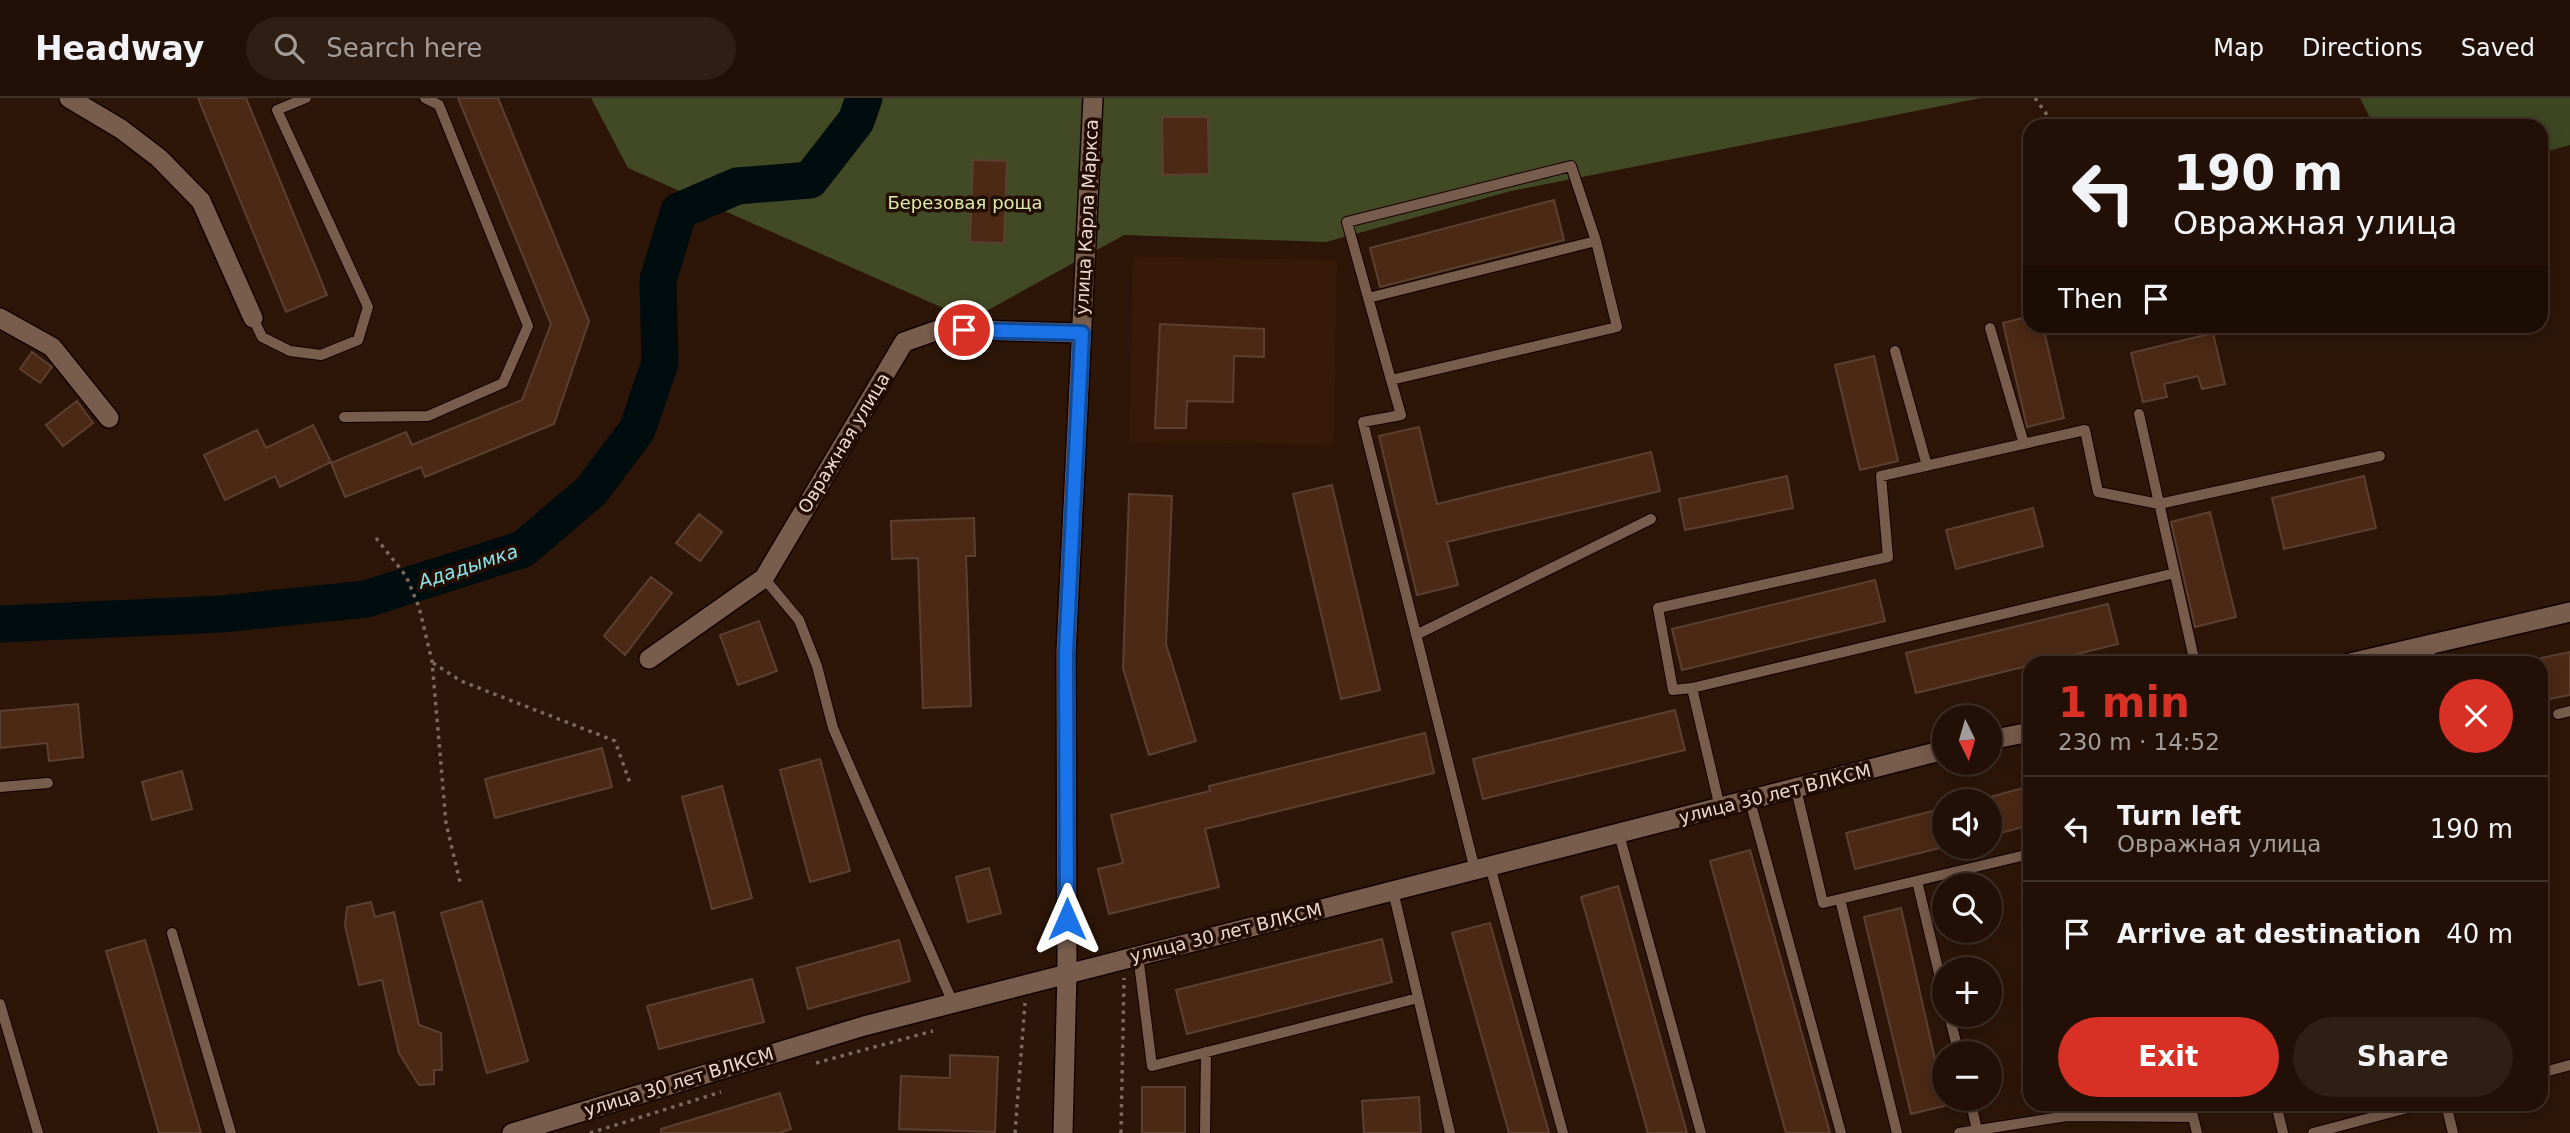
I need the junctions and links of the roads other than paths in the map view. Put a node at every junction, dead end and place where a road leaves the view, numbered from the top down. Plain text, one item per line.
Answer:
1 (69, 98) edge
2 (306, 98) edge
3 (425, 98) edge
4 (1093, 98) edge
5 (1596, 241) junction
6 (1368, 298) junction
7 (0, 318) edge
8 (253, 318) joint
9 (1990, 328) dead end
10 (1082, 333) junction
11 (1895, 351) dead end
12 (1391, 380) junction
13 (2139, 414) dead end
14 (344, 417) dead end
15 (109, 418) dead end
16 (2024, 443) junction
17 (2380, 456) dead end
18 (1927, 466) junction
19 (2159, 504) junction
20 (1651, 519) dead end
21 (2175, 573) junction
22 (764, 578) junction
23 (2570, 612) edge
24 (1416, 635) junction
25 (2430, 655) edge
26 (2193, 656) edge
27 (649, 659) dead end
28 (1692, 688) junction
29 (2570, 711) edge
30 (2558, 714) dead end
31 (2023, 733) edge
32 (2002, 738) edge
33 (1932, 753) edge
34 (48, 783) dead end
35 (0, 787) edge
36 (1796, 789) junction
37 (1750, 801) junction
38 (1720, 808) junction
39 (1619, 834) junction
40 (2023, 856) edge
41 (1482, 868) junction
42 (1917, 881) junction
43 (1393, 891) junction
44 (1840, 900) junction
45 (172, 933) dead end
46 (1129, 957) junction
47 (1935, 957) edge
48 (1067, 973) junction
49 (1418, 998) junction
50 (953, 1003) junction
51 (0, 1004) edge
52 (1206, 1052) junction
53 (2570, 1065) edge
54 (2548, 1071) edge
55 (1973, 1111) edge
56 (2192, 1111) edge
57 (2278, 1111) edge
58 (2396, 1111) edge
59 (2448, 1111) edge
60 (2193, 1117) junction
61 (1977, 1130) junction
62 (38, 1133) edge
63 (231, 1133) edge
64 (512, 1133) edge
65 (1063, 1133) edge
66 (1205, 1133) edge
67 (1450, 1133) edge
68 (1563, 1133) edge
69 (1701, 1133) edge
70 (1841, 1133) edge
71 (1897, 1133) edge
72 (1959, 1133) edge
73 (2197, 1133) edge
74 (2283, 1133) edge
75 (2313, 1133) edge
76 (2453, 1133) edge

1 - 8 street
2 - 8 lane
3 - 14 lane
4 - 10 street, улица Карла Маркса
5 - 6 lane
5 - 6 lane
5 - 12 lane
6 - 12 lane
7 - 15 street
9 - 16 lane
10 - 22 street, Овражная улица
10 - 48 street, улица Карла Маркса
11 - 18 lane
12 - 24 lane
13 - 19 lane
16 - 18 lane
16 - 19 lane
17 - 19 lane
18 - 28 lane
19 - 21 lane
20 - 24 lane
21 - 26 lane
21 - 28 lane
22 - 27 street, Овражная улица
22 - 50 lane
23 - 25 street
24 - 41 lane
28 - 38 lane
29 - 30 lane
31 - 32 street
33 - 36 street, улица 30 лет ВЛКСМ
34 - 35 lane
36 - 37 street, улица 30 лет ВЛКСМ
36 - 44 lane
37 - 38 street, улица 30 лет ВЛКСМ
37 - 70 lane
38 - 39 street, улица 30 лет ВЛКСМ
39 - 41 street, улица 30 лет ВЛКСМ
39 - 69 lane
40 - 42 lane
41 - 43 street, улица 30 лет ВЛКСМ
41 - 68 lane
42 - 44 lane
42 - 47 lane
43 - 46 street, улица 30 лет ВЛКСМ
43 - 49 lane
44 - 71 lane
45 - 63 lane
46 - 48 street, улица 30 лет ВЛКСМ
46 - 52 lane
48 - 50 street, улица 30 лет ВЛКСМ
48 - 65 street, улица Карла Маркса
49 - 52 lane
49 - 67 lane
50 - 64 street, улица 30 лет ВЛКСМ
51 - 62 lane
52 - 66 lane
53 - 54 lane
55 - 61 lane
56 - 60 lane
57 - 74 lane
58 - 75 lane
59 - 76 lane
60 - 61 lane
60 - 73 lane
61 - 72 lane

